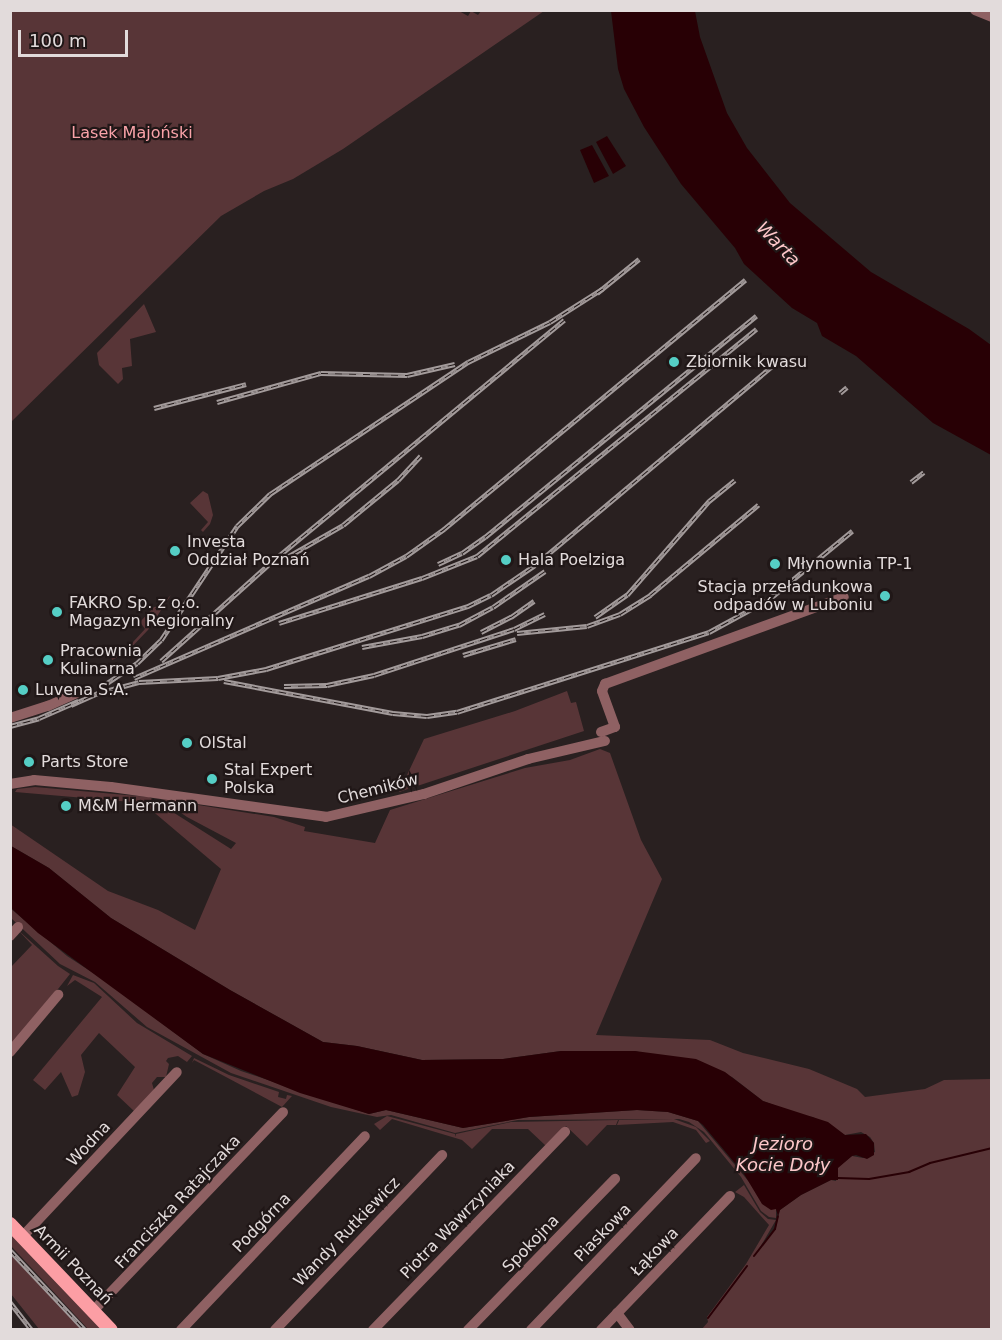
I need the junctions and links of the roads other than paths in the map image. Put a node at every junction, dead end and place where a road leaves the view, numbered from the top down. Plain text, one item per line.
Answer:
1 (975, 10) edge
2 (992, 17) edge
3 (844, 597) dead end
4 (75, 694) dead end
5 (10, 718) edge
6 (10, 784) edge
7 (58, 995) dead end
8 (10, 1052) edge
9 (177, 1072) dead end
10 (283, 1112) dead end
11 (565, 1132) dead end
12 (365, 1136) dead end
13 (442, 1155) dead end
14 (696, 1158) dead end
15 (615, 1179) dead end
16 (730, 1196) dead end
17 (10, 1224) edge
18 (22, 1237) junction
19 (93, 1311) junction
20 (616, 1313) junction
21 (111, 1329) edge
22 (181, 1329) edge
23 (275, 1329) edge
24 (373, 1329) edge
25 (468, 1329) edge
26 (531, 1329) edge
27 (601, 1329) edge
28 (630, 1329) edge

1 - 2 street
3 - 6 street, Chemików
4 - 5 street
7 - 8 street
9 - 18 street, Wodna
10 - 19 street, Franciszka Ratajczaka
11 - 24 street, Piotra Wawrzyniaka
12 - 22 street, Podgórna
13 - 23 street, Wandy Rutkiewicz
14 - 26 street, Piaskowa
15 - 25 street, Spokojna
16 - 20 street, Łąkowa
17 - 18 main road, Armii Poznań
18 - 19 main road, Armii Poznań
19 - 21 main road, Armii Poznań
20 - 27 street, Łąkowa
20 - 28 street

